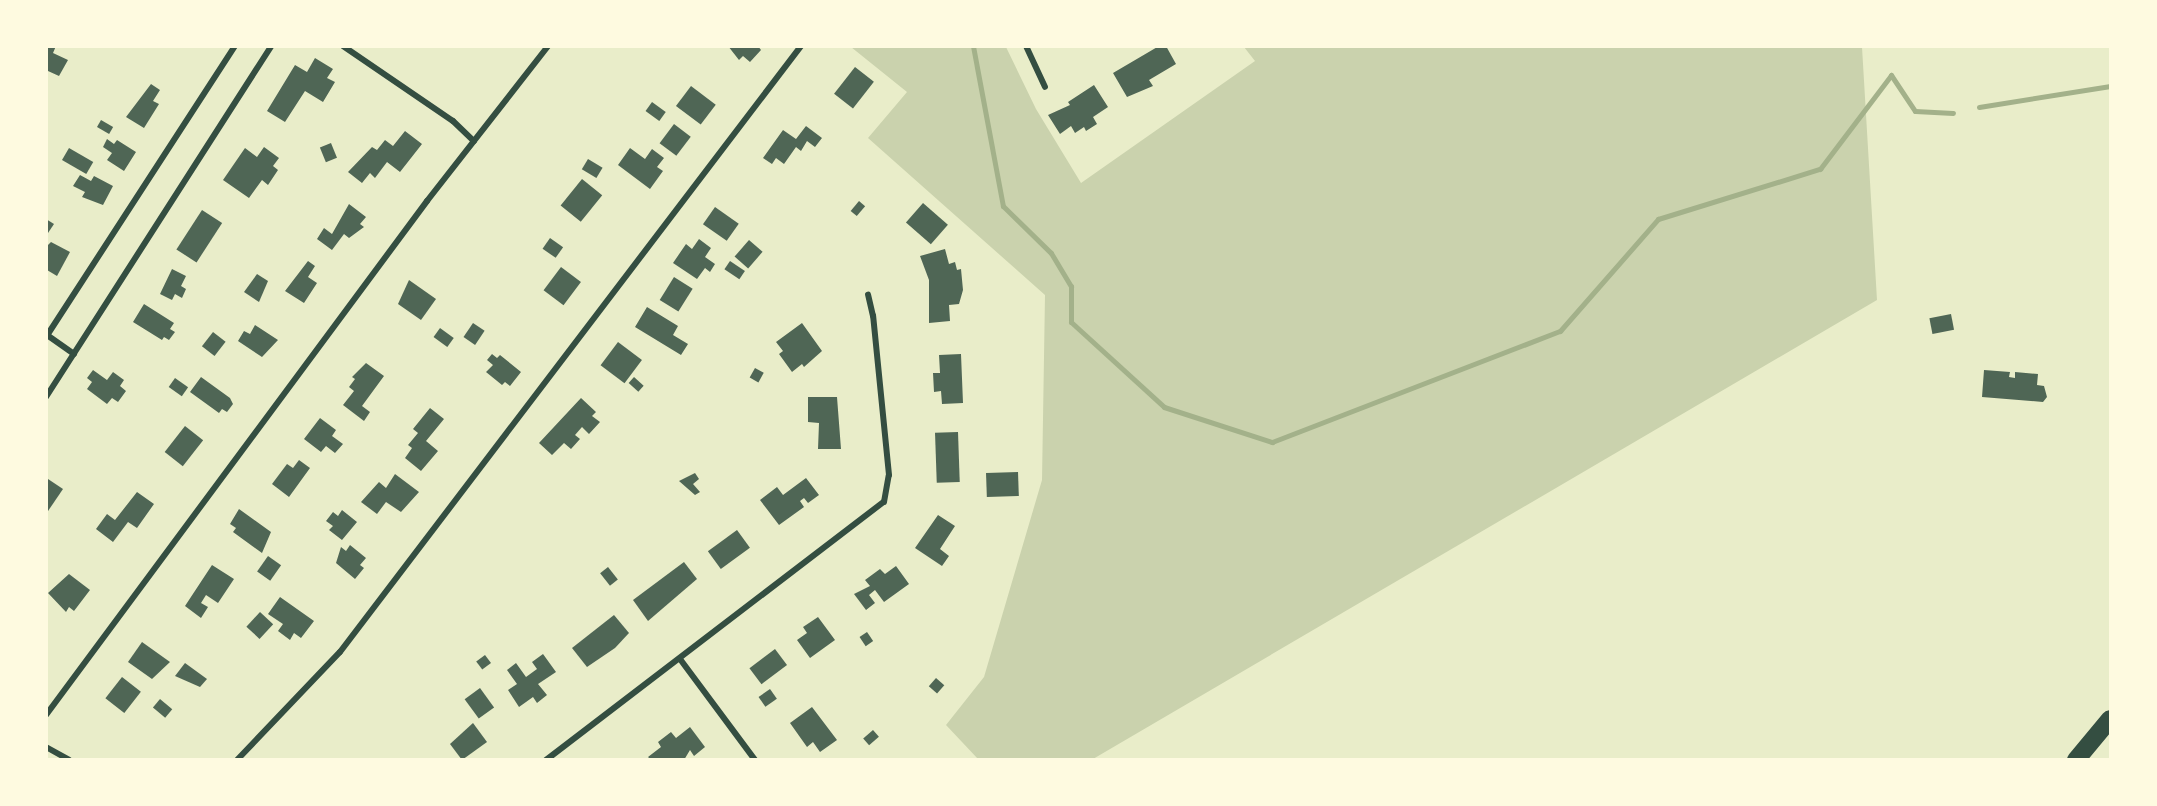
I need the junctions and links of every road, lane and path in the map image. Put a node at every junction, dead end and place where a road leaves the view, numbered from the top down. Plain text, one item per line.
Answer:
1 (235, 46) edge
2 (271, 46) edge
3 (343, 46) edge
4 (548, 46) edge
5 (801, 46) edge
6 (1026, 46) edge
7 (1045, 87) dead end
8 (474, 141) junction
9 (868, 295) dead end
10 (47, 336) edge
11 (74, 354) junction
12 (46, 397) edge
13 (680, 659) junction
14 (46, 714) edge
15 (2110, 719) edge
16 (46, 747) edge
17 (69, 759) edge
18 (237, 759) edge
19 (546, 759) edge
20 (755, 759) edge
21 (2076, 759) edge

1 - 10 street
2 - 11 street
3 - 8 street
4 - 8 street
5 - 18 street
6 - 7 street
8 - 14 street
9 - 13 street
10 - 11 street
11 - 12 street
13 - 19 street
13 - 20 street
15 - 21 highway
16 - 17 street

